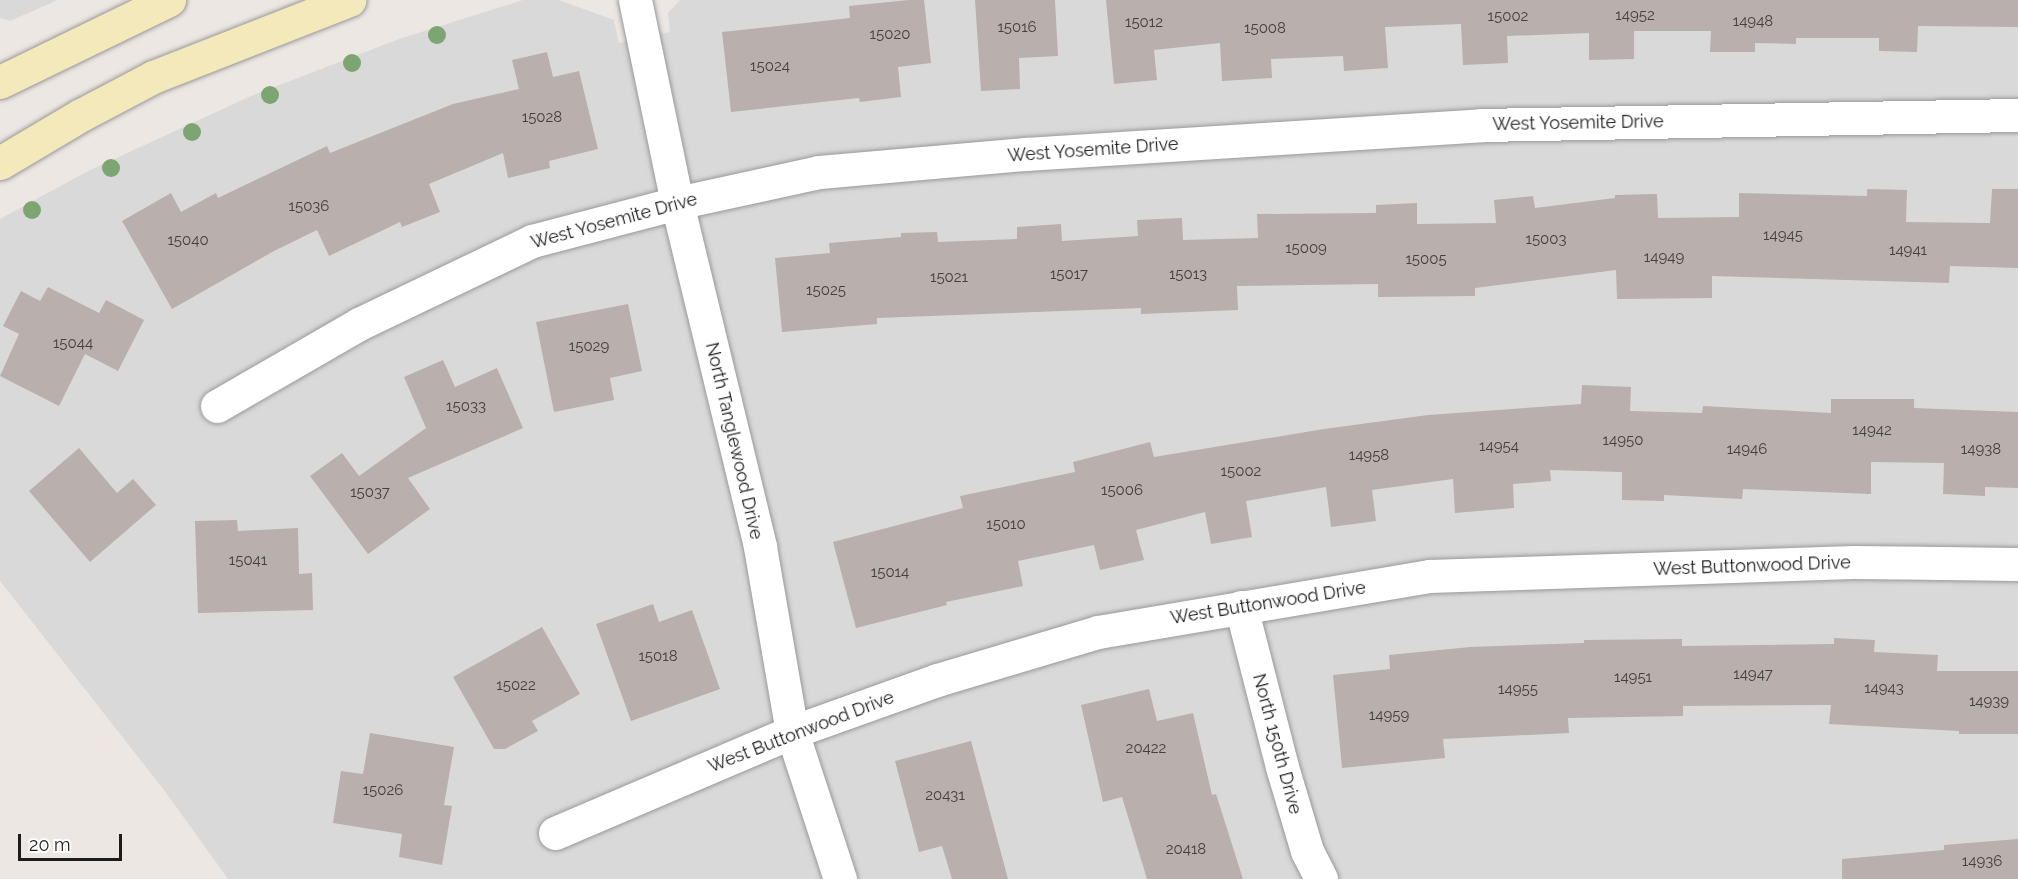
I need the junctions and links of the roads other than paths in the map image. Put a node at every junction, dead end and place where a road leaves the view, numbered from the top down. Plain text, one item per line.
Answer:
1 (169, 0) edge
2 (349, 0) edge
3 (636, 0) edge
4 (0, 82) edge
5 (2018, 115) edge
6 (2, 157) edge
7 (677, 203) junction
8 (217, 406) dead end
9 (2018, 564) edge
10 (1240, 607) junction
11 (792, 732) junction
12 (555, 833) dead end
13 (840, 879) edge
14 (1321, 879) edge

1 - 4 main road
2 - 6 main road
3 - 7 street, North Tanglewood Drive
5 - 7 street, West Yosemite Drive
7 - 8 street, West Yosemite Drive
7 - 11 street, North Tanglewood Drive
9 - 10 street, West Buttonwood Drive
10 - 11 street, West Buttonwood Drive
10 - 14 street, North 150th Drive
11 - 12 street, West Buttonwood Drive
11 - 13 street, North Tanglewood Drive

